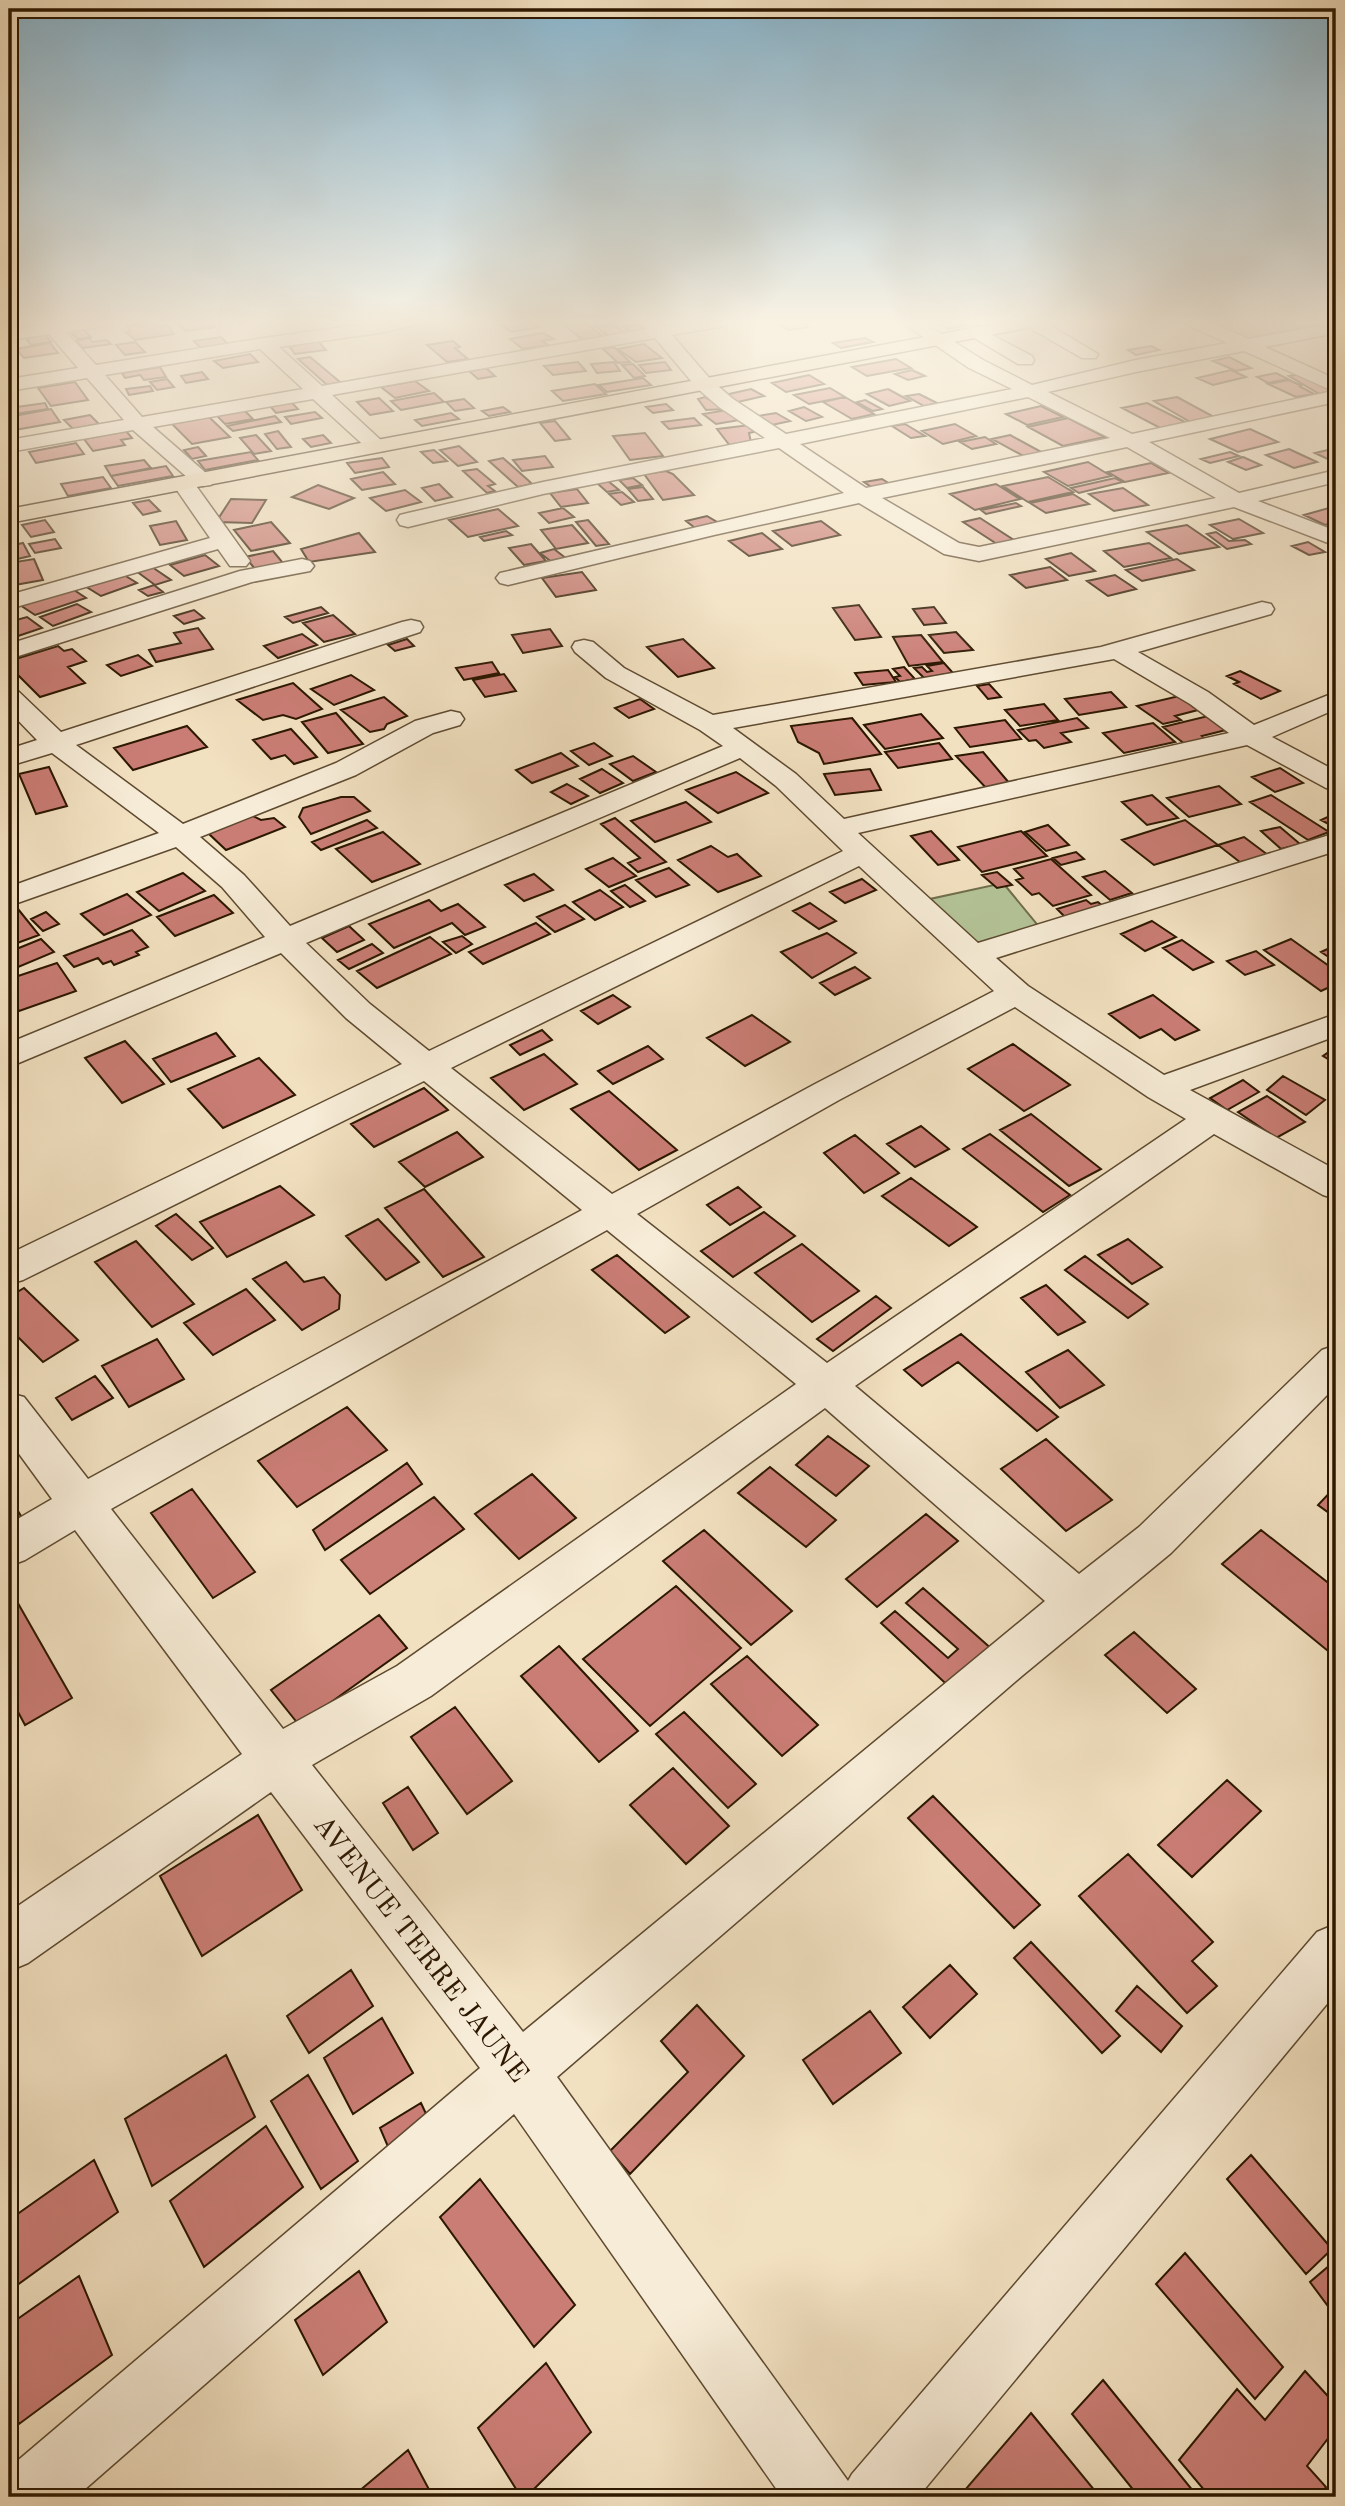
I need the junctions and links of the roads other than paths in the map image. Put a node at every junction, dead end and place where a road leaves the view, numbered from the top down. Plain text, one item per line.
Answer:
1 (56, 438) edge
2 (151, 438) edge
3 (367, 438) edge
4 (424, 438) edge
5 (778, 438) edge
6 (804, 438) edge
7 (1125, 438) edge
8 (1151, 438) edge
9 (784, 442) junction
10 (1133, 442) junction
11 (9, 446) edge
12 (377, 447) junction
13 (1336, 476) edge
14 (193, 481) junction
15 (863, 496) junction
16 (1236, 500) junction
17 (9, 516) edge
18 (408, 520) dead end
19 (1336, 539) edge
20 (223, 541) junction
21 (302, 566) dead end
22 (248, 576) junction
23 (508, 578) dead end
24 (9, 602) edge
25 (1262, 609) dead end
26 (411, 627) dead end
27 (584, 647) dead end
28 (1118, 651) junction
29 (9, 652) edge
30 (9, 696) edge
31 (1336, 700) edge
32 (451, 719) dead end
33 (709, 724) junction
34 (1251, 736) junction
35 (55, 742) junction
36 (743, 747) junction
37 (9, 758) edge
38 (1336, 782) edge
39 (839, 829) junction
40 (180, 835) junction
41 (1336, 842) edge
42 (863, 853) junction
43 (9, 897) edge
44 (284, 939) junction
45 (972, 955) junction
46 (1016, 993) junction
47 (1336, 1024) edge
48 (9, 1056) edge
49 (428, 1067) junction
50 (1160, 1089) junction
51 (1212, 1118) junction
52 (1336, 1186) edge
53 (609, 1213) junction
54 (9, 1270) edge
55 (1336, 1361) edge
56 (826, 1385) junction
57 (9, 1409) edge
58 (83, 1503) junction
59 (9, 1547) edge
60 (1078, 1602) junction
61 (277, 1759) junction
62 (9, 1944) edge
63 (1336, 1951) edge
64 (519, 2072) junction
65 (26, 2497) edge
66 (822, 2497) edge
67 (875, 2497) edge

1 - 11 street
2 - 14 street
3 - 12 street
4 - 12 highway
5 - 9 street
6 - 9 street
7 - 10 street
8 - 10 street
9 - 15 street
9 - 18 street
10 - 15 street
10 - 16 street
12 - 14 highway
13 - 16 street
14 - 17 highway
14 - 20 street
15 - 16 street
15 - 23 street
16 - 19 street
20 - 22 street
20 - 24 street
21 - 22 street
22 - 29 street
25 - 28 street
26 - 35 street
27 - 33 street
28 - 33 street
28 - 34 street
30 - 35 street
31 - 34 street
32 - 40 street
33 - 36 street
34 - 38 street
34 - 39 street
35 - 37 street
35 - 40 street
36 - 39 street
36 - 44 street
39 - 42 street
40 - 43 street
40 - 44 street
41 - 45 street
42 - 45 street
42 - 49 street
44 - 48 street
44 - 49 street
45 - 46 street
46 - 50 street
46 - 53 street
47 - 50 street
49 - 53 street
49 - 54 street
50 - 51 street
51 - 52 street
51 - 56 street
53 - 56 street
53 - 58 street
55 - 60 street
56 - 60 street
56 - 61 street
57 - 58 street, AVENUE TERRE JAUNE
58 - 59 street
58 - 61 street, AVENUE TERRE JAUNE
60 - 64 street
61 - 62 street
61 - 64 street, AVENUE TERRE JAUNE
63 - 67 street
64 - 65 street
64 - 66 street, AVENUE TERRE JAUNE

